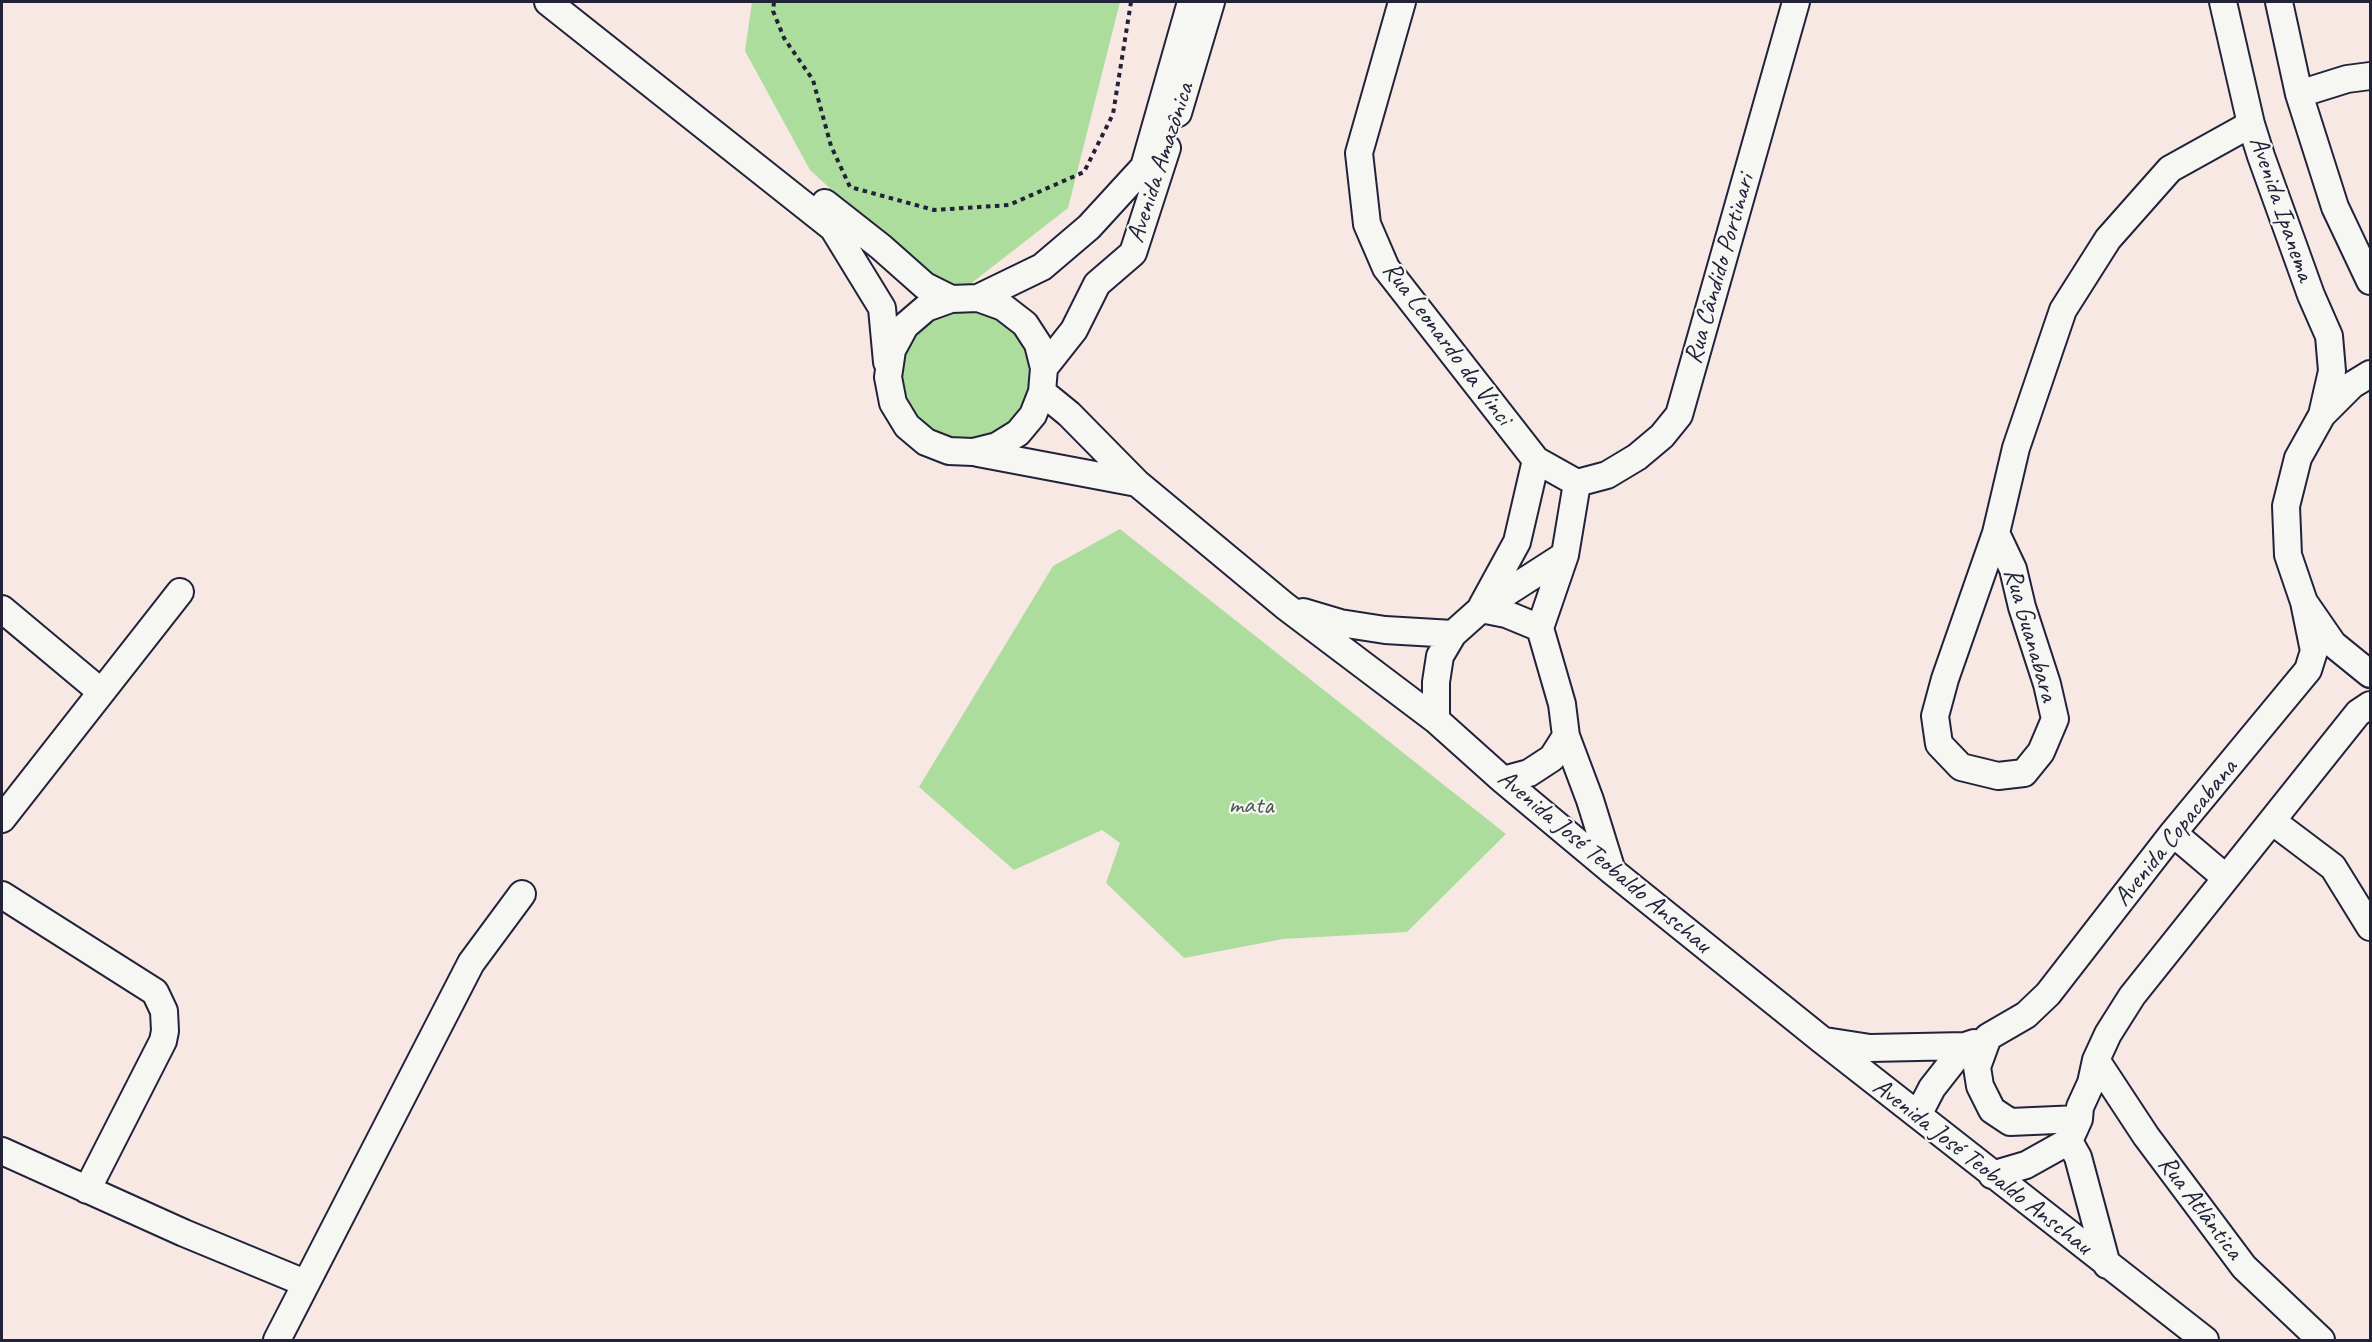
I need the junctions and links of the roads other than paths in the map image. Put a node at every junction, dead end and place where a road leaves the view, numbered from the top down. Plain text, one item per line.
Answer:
1 (548, 2) edge
2 (567, 2) edge
3 (1191, 2) edge
4 (1211, 2) edge
5 (1402, 2) edge
6 (1796, 2) edge
7 (2223, 2) edge
8 (2279, 2) edge
9 (2370, 76) edge
10 (2299, 94) junction
11 (2251, 124) junction
12 (2370, 281) edge
13 (978, 298) junction
14 (951, 299) junction
15 (2370, 374) edge
16 (888, 376) junction
17 (1043, 380) junction
18 (2322, 415) junction
19 (973, 452) junction
20 (1536, 460) junction
21 (1137, 483) junction
22 (1577, 483) junction
23 (1996, 533) junction
24 (1566, 555) junction
25 (180, 592) dead end
26 (2304, 602) junction
27 (1285, 606) junction
28 (2, 609) edge
29 (1481, 609) junction
30 (1540, 628) junction
31 (1453, 634) junction
32 (2370, 674) edge
33 (100, 691) junction
34 (2370, 705) edge
35 (1436, 720) junction
36 (1566, 736) junction
37 (1503, 780) junction
38 (2, 819) edge
39 (2272, 821) junction
40 (2174, 833) junction
41 (1612, 871) junction
42 (2226, 878) junction
43 (522, 894) dead end
44 (2, 895) edge
45 (2370, 927) edge
46 (1822, 1040) junction
47 (1977, 1041) junction
48 (2096, 1060) junction
49 (1918, 1115) junction
50 (2074, 1130) junction
51 (2, 1151) edge
52 (1992, 1174) junction
53 (87, 1190) junction
54 (2107, 1265) junction
55 (305, 1283) junction
56 (2315, 1339) edge
57 (277, 1341) edge
58 (2205, 1341) edge

1 - 16 street
2 - 14 street
3 - 13 street, Avenida Amazônica
4 - 17 street, Avenida Amazônica
5 - 20 street, Rua Leonardo da Vinci
6 - 22 street, Rua Cândido Portinari
7 - 11 street, Avenida Ipanema
8 - 10 street, Avenida Ipanema
9 - 10 street
10 - 12 street, Avenida Ipanema
11 - 18 street, Avenida Ipanema
11 - 23 street, Rua Guanabara
13 - 14 street
13 - 17 street
14 - 16 street
15 - 18 street
16 - 19 street
17 - 19 street
17 - 21 street
18 - 26 street
19 - 21 street, Avenida José Teobaldo Anschau
20 - 22 street, Rua Leonardo da Vinci
20 - 29 street
21 - 27 street, Avenida José Teobaldo Anschau
22 - 24 street
23 - 23 street, Rua Guanabara
24 - 29 street
24 - 30 street
25 - 33 street
26 - 32 street
26 - 40 street, Avenida Copacabana
27 - 31 street
27 - 35 street, Avenida José Teobaldo Anschau
28 - 33 street
29 - 30 street
29 - 31 street
30 - 36 street
31 - 35 street
33 - 38 street
34 - 39 street
35 - 37 street, Avenida José Teobaldo Anschau
36 - 37 street
36 - 41 street
37 - 41 street, Avenida José Teobaldo Anschau
39 - 42 street
39 - 45 street
40 - 42 street
40 - 47 street, Avenida Copacabana
41 - 46 street, Avenida José Teobaldo Anschau
42 - 48 street
43 - 55 street
44 - 53 street
46 - 47 street
46 - 49 street, Avenida José Teobaldo Anschau
47 - 49 street, Avenida Copacabana
47 - 50 street
48 - 50 street
48 - 56 street, Rua Atlântica
49 - 52 street, Avenida José Teobaldo Anschau
50 - 52 street
50 - 54 street
51 - 53 street
52 - 54 street, Avenida José Teobaldo Anschau
53 - 55 street
54 - 58 street, Avenida José Teobaldo Anschau
55 - 57 street

